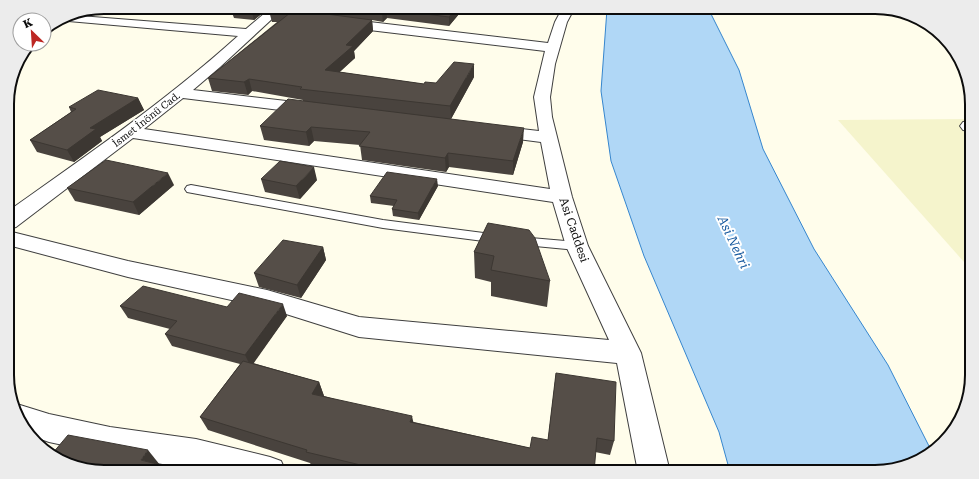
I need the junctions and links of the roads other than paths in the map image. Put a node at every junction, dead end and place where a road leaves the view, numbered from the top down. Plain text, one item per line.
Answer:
1 (276, 14) edge
2 (565, 14) edge
3 (75, 19) edge
4 (332, 22) edge
5 (249, 33) junction
6 (552, 48) junction
7 (180, 93) junction
8 (329, 111) edge
9 (478, 129) edge
10 (128, 132) junction
11 (549, 138) junction
12 (191, 189) dead end
13 (562, 197) junction
14 (14, 214) edge
15 (14, 240) edge
16 (577, 246) junction
17 (628, 353) junction
18 (26, 420) edge
19 (241, 465) edge
20 (652, 465) edge

1 - 5 street, İsmet İnönü Cad.
2 - 6 street, Asi Caddesi
3 - 5 street
4 - 6 street
5 - 7 street, İsmet İnönü Cad.
6 - 11 street, Asi Caddesi
7 - 8 street
7 - 10 street, İsmet İnönü Cad.
9 - 11 street
10 - 13 street
10 - 14 street, İsmet İnönü Cad.
11 - 13 street, Asi Caddesi
12 - 16 lane
13 - 16 street, Asi Caddesi
15 - 17 street
16 - 17 street, Asi Caddesi
17 - 20 street, Asi Caddesi
18 - 19 street

